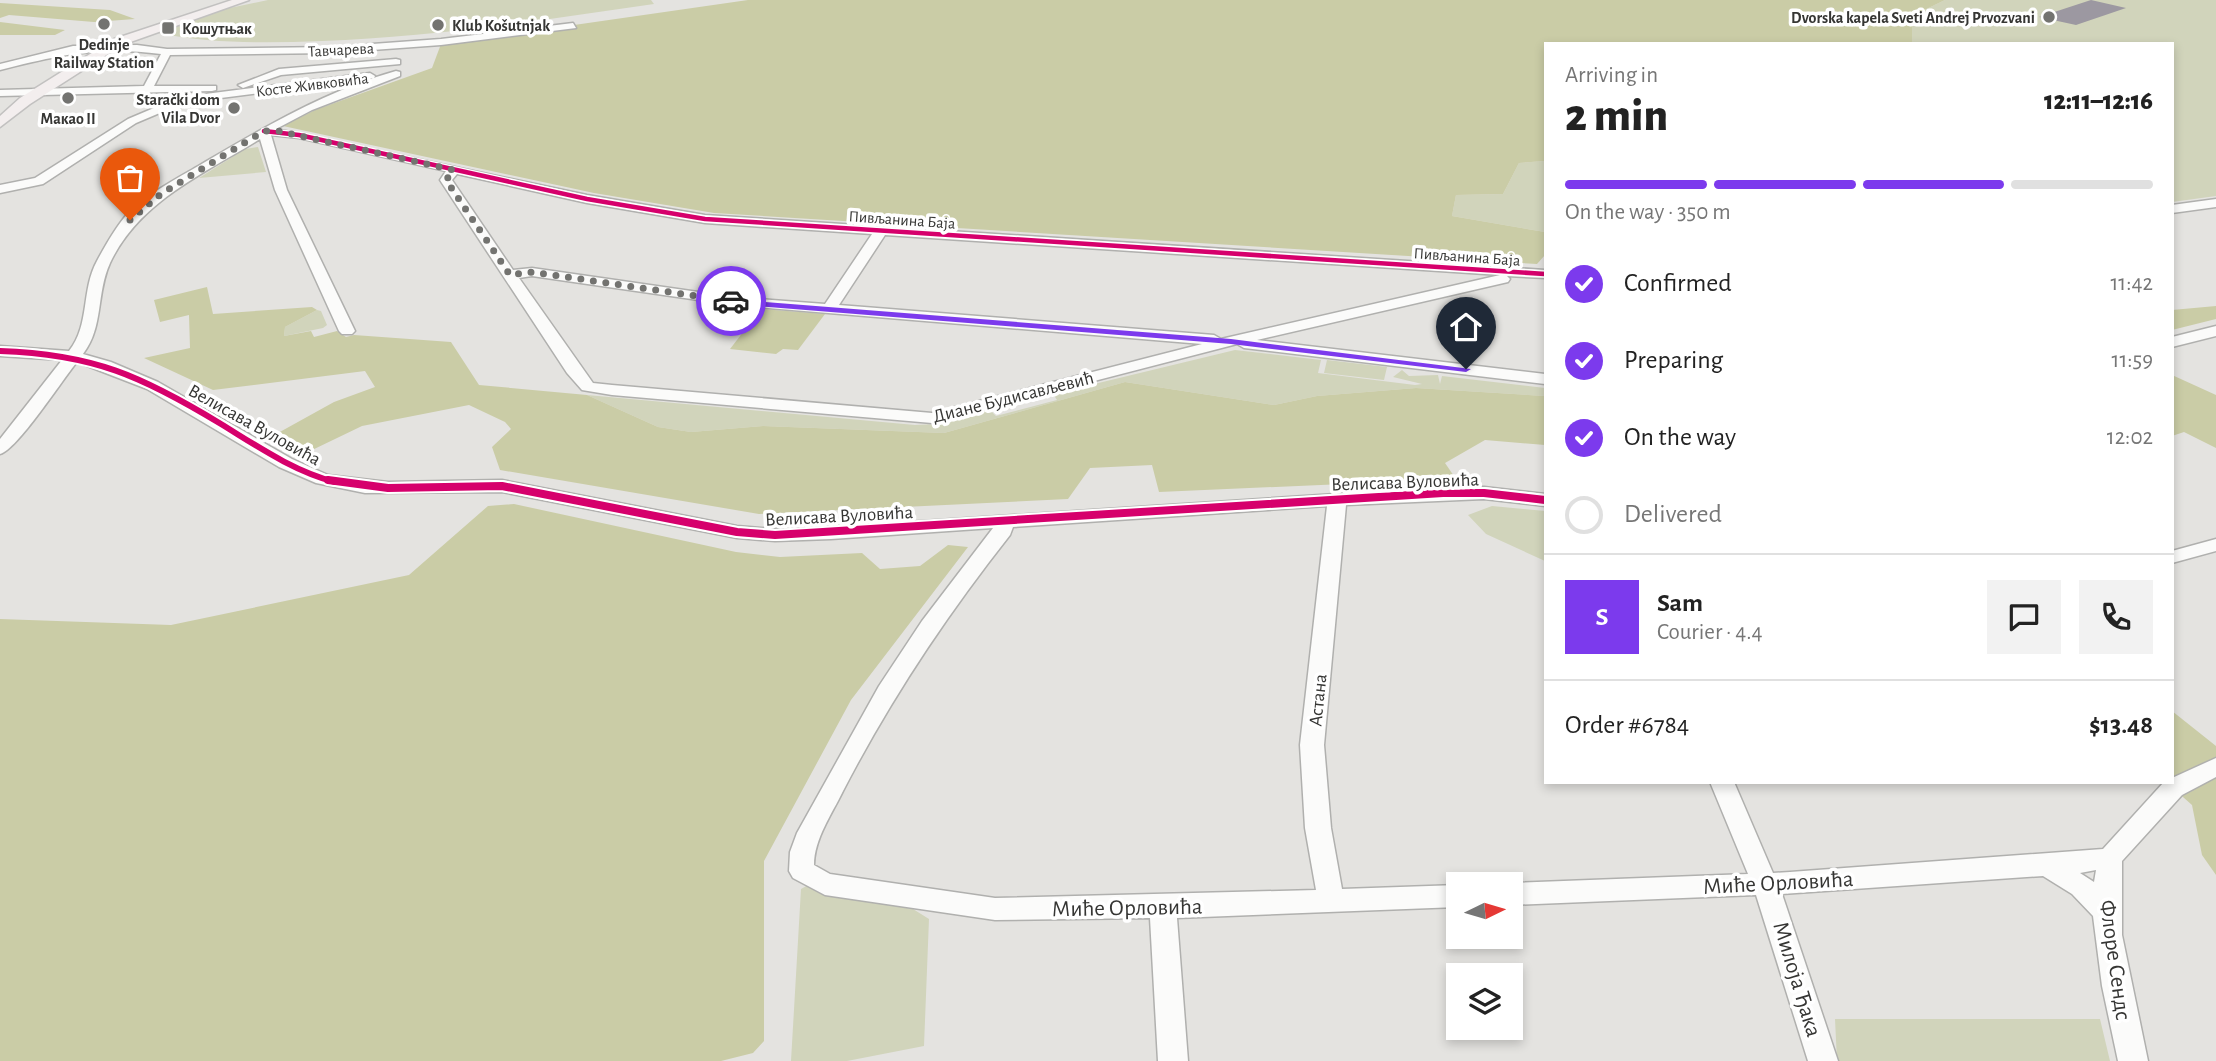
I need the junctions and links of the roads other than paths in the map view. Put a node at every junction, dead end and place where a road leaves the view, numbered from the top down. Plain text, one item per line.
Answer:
1 (243, 0) edge
2 (573, 26) dead end
3 (108, 48) junction
4 (167, 52) junction
5 (0, 67) edge
6 (396, 68) junction
7 (300, 85) junction
8 (240, 87) junction
9 (147, 90) junction
10 (37, 93) junction
11 (2, 94) edge
12 (0, 123) edge
13 (264, 131) junction
14 (454, 170) junction
15 (0, 189) edge
16 (2216, 202) edge
17 (2174, 209) edge
18 (880, 232) junction
19 (1525, 274) junction
20 (1544, 274) edge
21 (510, 275) junction
22 (828, 310) junction
23 (347, 331) dead end
24 (2216, 331) edge
25 (1231, 341) junction
26 (2174, 342) edge
27 (0, 351) edge
28 (72, 358) junction
29 (1544, 379) edge
30 (0, 449) edge
31 (1335, 499) junction
32 (1544, 499) edge
33 (1003, 521) junction
34 (2216, 545) edge
35 (2174, 557) edge
36 (2216, 767) edge
37 (1723, 784) edge
38 (2110, 858) junction
39 (2046, 865) junction
40 (1765, 884) junction
41 (1523, 893) edge
42 (1446, 896) edge
43 (1331, 900) junction
44 (1163, 907) junction
45 (2108, 913) junction
46 (1173, 1061) edge
47 (1823, 1061) edge
48 (2133, 1061) edge

1 - 3 main road
2 - 4 street, Тавчарева
3 - 4 street, Тавчарева
3 - 5 street, Тавчарева
3 - 10 main road
4 - 9 street
6 - 7 street, Косте Живковића
6 - 8 street
6 - 13 street
7 - 8 street
7 - 15 street, Косте Живковића
8 - 9 street
9 - 10 street
10 - 11 street
10 - 12 main road
13 - 14 street, Пивљанина Баја
13 - 23 street
13 - 28 street
14 - 18 street, Пивљанина Баја
14 - 21 street, Диане Будисављевић
16 - 17 street
18 - 19 street, Пивљанина Баја
18 - 22 street
19 - 20 street, Пивљанина Баја
19 - 25 street, Диане Будисављевић
21 - 22 street
21 - 25 street, Диане Будисављевић
22 - 25 street
24 - 26 street
25 - 29 street
27 - 28 street, Велисава Вуловића
28 - 30 street
28 - 33 street, Велисава Вуловића
31 - 32 street, Велисава Вуловића
31 - 33 street, Велисава Вуловића
31 - 43 street, Астана
33 - 44 street, Миће Орловића
34 - 35 street
36 - 38 street
37 - 40 street, Милоја Ђака
38 - 39 street, Миће Орловића
38 - 45 street, Флоре Сендс
39 - 40 street, Миће Орловића
39 - 45 street
40 - 41 street, Миће Орловића
40 - 47 street, Милоја Ђака
42 - 43 street, Миће Орловића
43 - 44 street, Миће Орловића
44 - 46 street
45 - 48 street, Флоре Сендс

